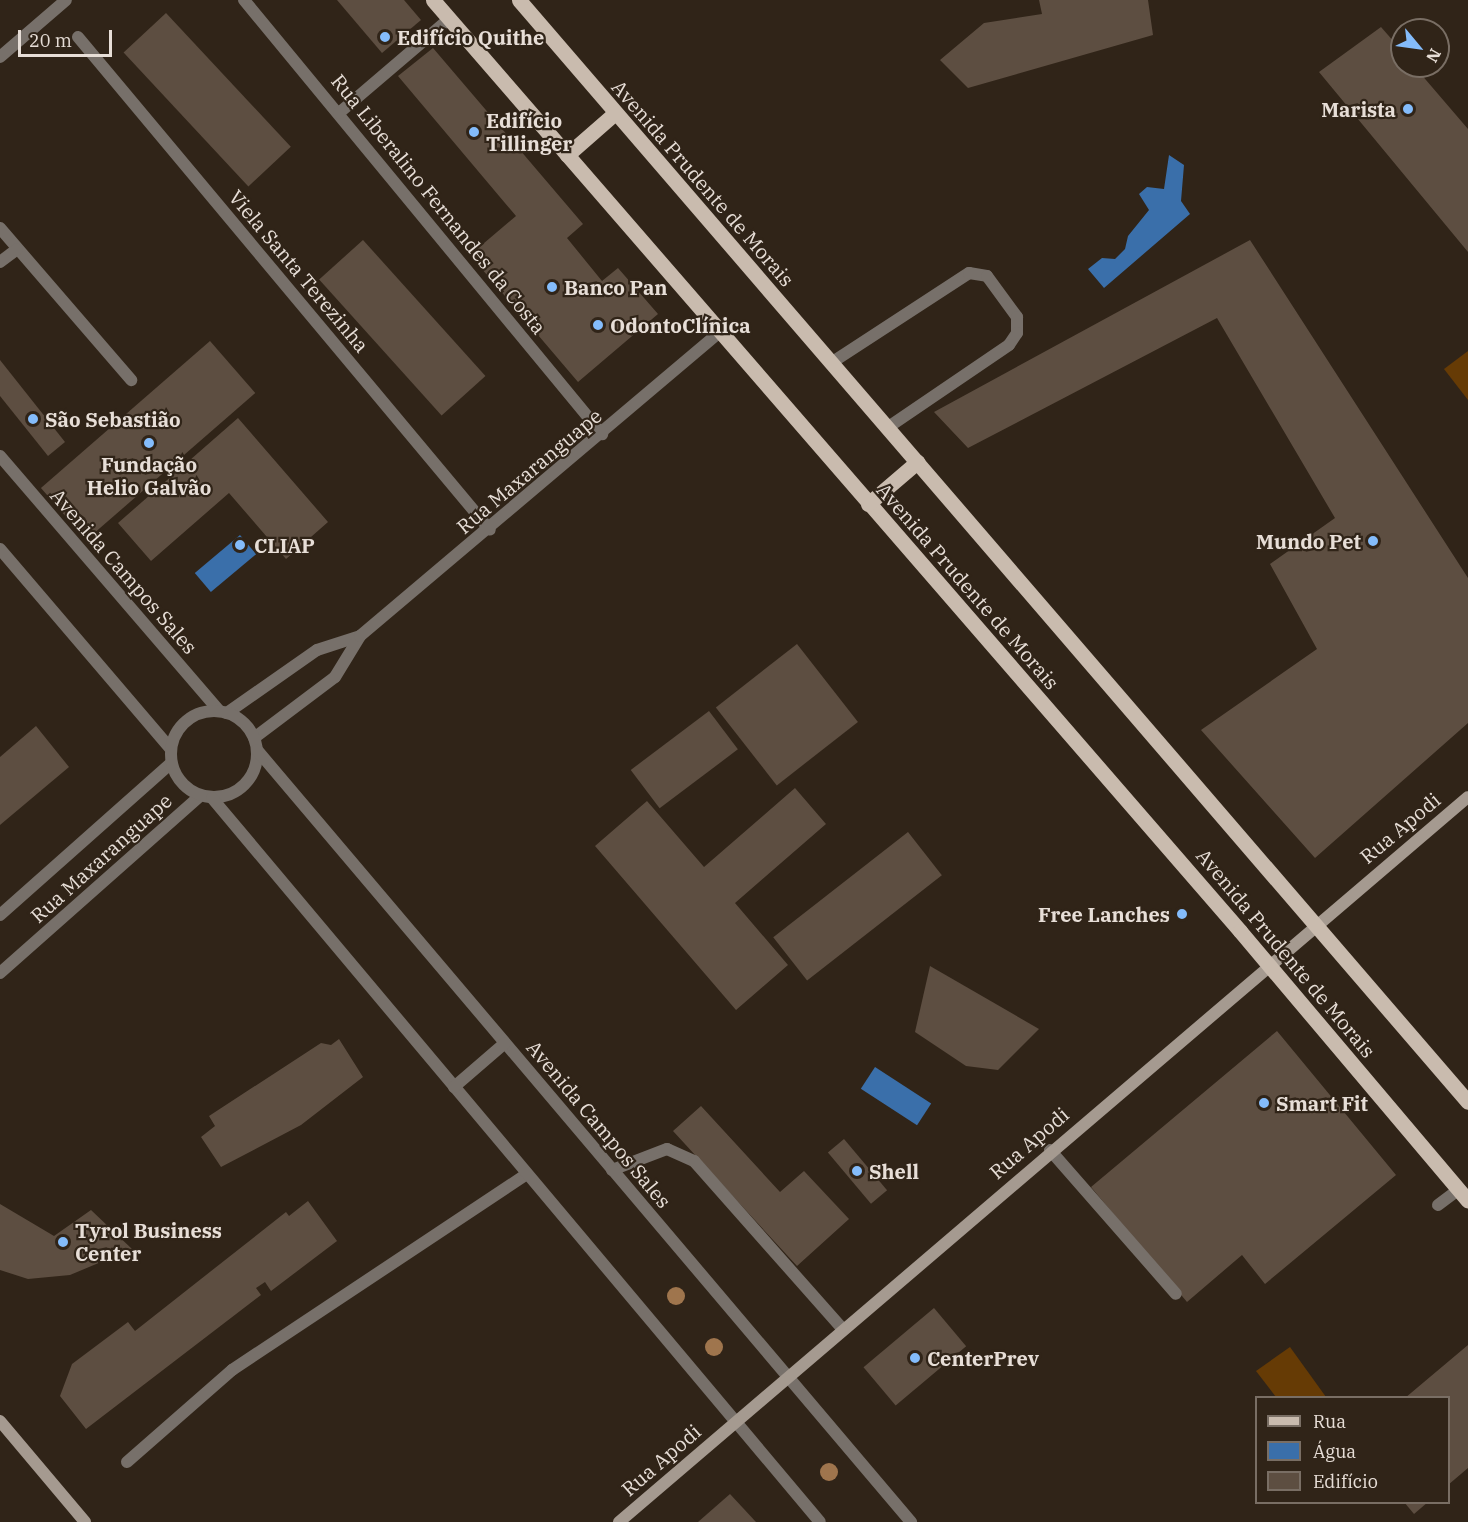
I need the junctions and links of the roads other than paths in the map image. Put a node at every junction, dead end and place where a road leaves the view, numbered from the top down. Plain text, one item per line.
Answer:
1 (66, 0) edge
2 (244, 0) edge
3 (434, 0) edge
4 (519, 0) edge
5 (449, 19) junction
6 (78, 36) dead end
7 (0, 57) edge
8 (339, 113) junction
9 (615, 113) junction
10 (567, 155) junction
11 (0, 228) edge
12 (17, 249) junction
13 (0, 262) edge
14 (720, 332) junction
15 (831, 363) junction
16 (131, 380) dead end
17 (887, 428) junction
18 (602, 434) junction
19 (0, 456) edge
20 (917, 462) junction
21 (868, 504) junction
22 (490, 530) junction
23 (0, 549) edge
24 (360, 636) junction
25 (223, 712) junction
26 (256, 744) junction
27 (171, 749) junction
28 (171, 763) junction
29 (1468, 796) edge
30 (206, 797) junction
31 (0, 915) edge
32 (1316, 924) junction
33 (1268, 963) junction
34 (0, 973) edge
35 (505, 1044) junction
36 (454, 1087) junction
37 (1468, 1102) edge
38 (1050, 1150) junction
39 (612, 1170) junction
40 (527, 1174) junction
41 (1463, 1195) edge
42 (1438, 1205) dead end
43 (1176, 1294) dead end
44 (842, 1328) junction
45 (786, 1376) junction
46 (735, 1420) junction
47 (0, 1421) edge
48 (127, 1462) dead end
49 (85, 1522) edge
50 (619, 1522) edge
51 (820, 1522) edge
52 (911, 1522) edge

1 - 7 street
2 - 8 street, Rua Liberalino Fernandes da Costa
3 - 5 main road, Avenida Prudente de Morais
4 - 9 main road, Avenida Prudente de Morais
5 - 8 street
5 - 10 main road, Avenida Prudente de Morais
6 - 22 street, Viela Santa Terezinha
8 - 18 street, Rua Liberalino Fernandes da Costa
9 - 10 main road
9 - 15 main road, Avenida Prudente de Morais
10 - 14 main road, Avenida Prudente de Morais
11 - 12 street
12 - 13 street
12 - 16 street
14 - 18 street, Rua Maxaranguape
14 - 21 main road, Avenida Prudente de Morais
15 - 17 main road, Avenida Prudente de Morais
15 - 17 street
17 - 20 main road, Avenida Prudente de Morais
18 - 22 street, Rua Maxaranguape
19 - 25 street, Avenida Campos Sales
20 - 21 main road
20 - 32 main road, Avenida Prudente de Morais
21 - 33 main road, Avenida Prudente de Morais
22 - 24 street, Rua Maxaranguape
23 - 27 street
24 - 25 street, Rua Maxaranguape
24 - 26 street, Rua Maxaranguape
25 - 26 street
25 - 27 street
26 - 30 street
26 - 35 street, Avenida Campos Sales
27 - 28 street
28 - 30 street
28 - 31 street, Rua Maxaranguape
29 - 32 main road, Rua Apodi
30 - 34 street, Rua Maxaranguape
30 - 36 street
32 - 33 main road, Rua Apodi
32 - 37 main road, Avenida Prudente de Morais
33 - 38 main road, Rua Apodi
33 - 41 main road, Avenida Prudente de Morais
35 - 36 street
35 - 39 street, Avenida Campos Sales
36 - 40 street
38 - 43 street
38 - 44 main road, Rua Apodi
39 - 44 street
39 - 45 street, Avenida Campos Sales
40 - 46 street
40 - 48 street
41 - 42 street
44 - 45 main road, Rua Apodi
45 - 46 main road, Rua Apodi
45 - 52 street, Avenida Campos Sales
46 - 50 main road, Rua Apodi
46 - 51 street
47 - 49 main road

